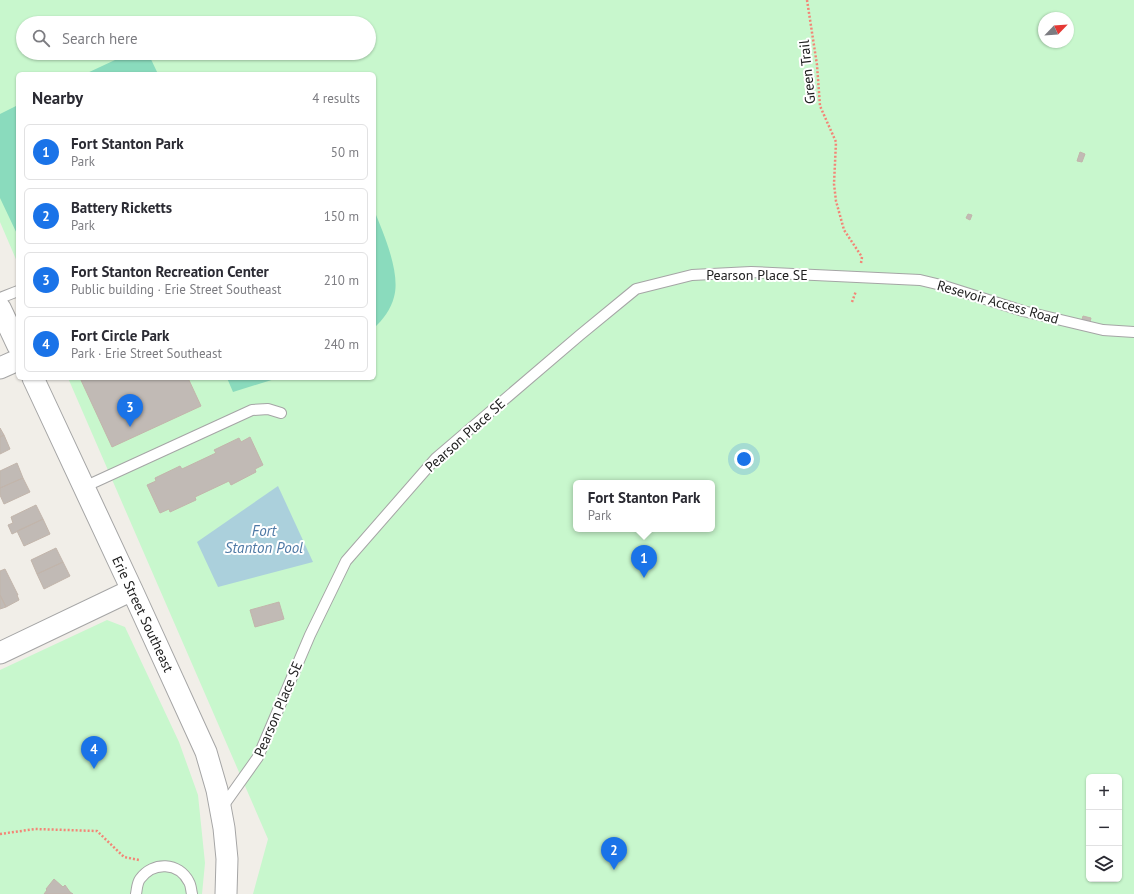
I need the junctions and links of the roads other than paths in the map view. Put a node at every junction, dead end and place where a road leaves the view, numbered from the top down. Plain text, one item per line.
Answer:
1 (861, 276) joint
2 (16, 292) edge
3 (0, 298) edge
4 (0, 308) edge
5 (1134, 332) edge
6 (16, 342) edge
7 (16, 361) edge
8 (0, 368) edge
9 (34, 380) edge
10 (281, 413) dead end
11 (84, 487) junction
12 (132, 590) junction
13 (0, 652) edge
14 (221, 809) junction
15 (136, 894) edge
16 (192, 894) edge
17 (226, 894) edge

1 - 5 lane, Resevoir Access Road
1 - 14 lane, Pearson Place SE
2 - 3 lane
4 - 6 street
7 - 8 street
9 - 11 street, Erie Street Southeast
10 - 11 lane
11 - 12 street, Erie Street Southeast
12 - 13 street
12 - 14 street, Erie Street Southeast
14 - 17 street, Erie Street Southeast
15 - 16 lane

